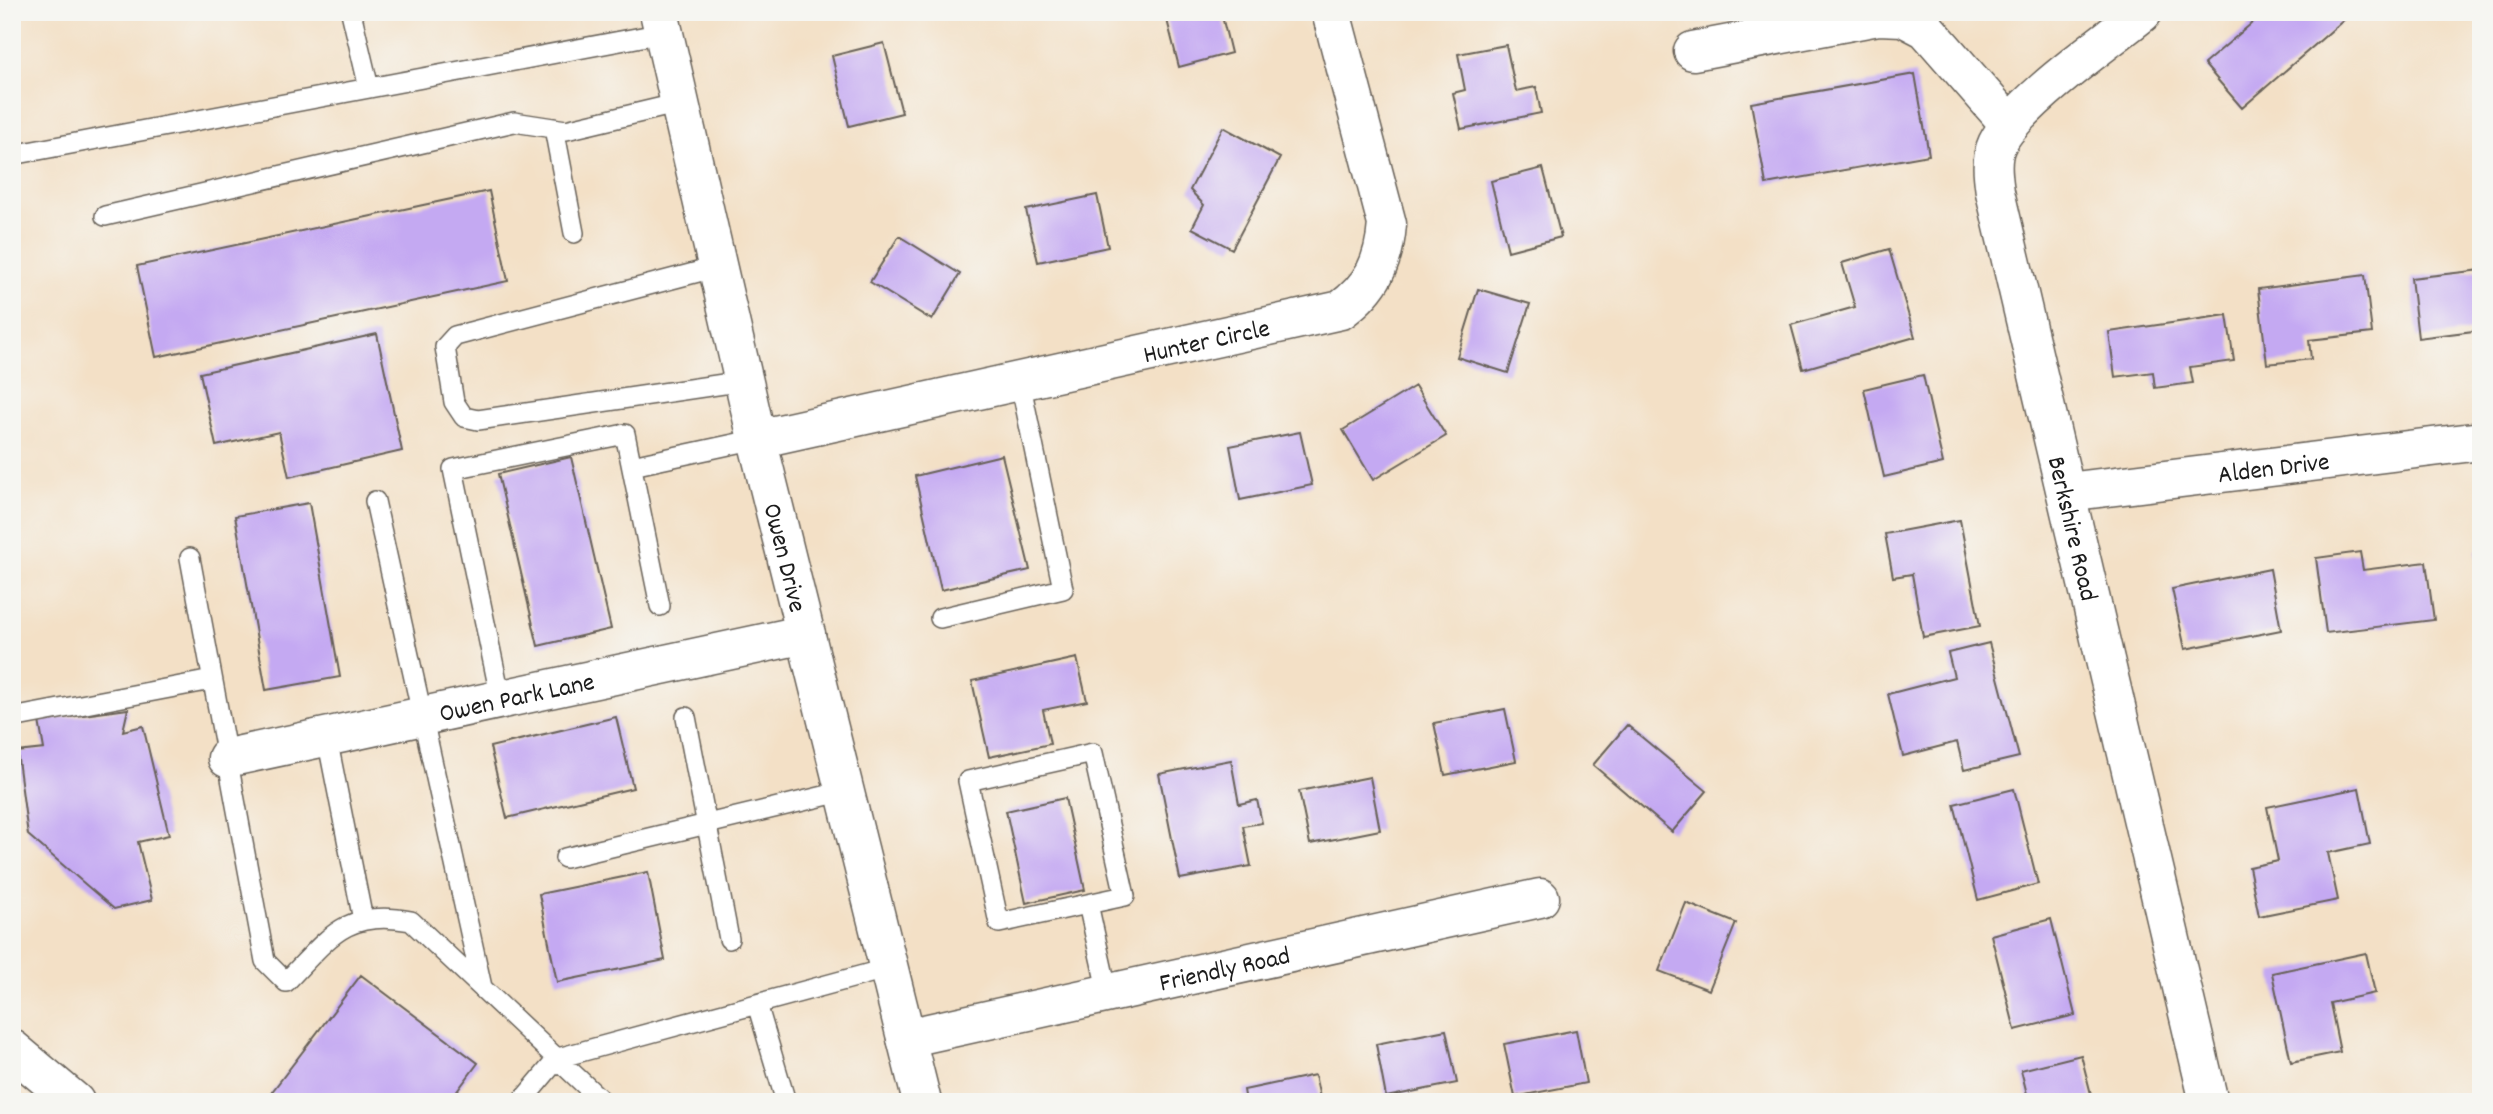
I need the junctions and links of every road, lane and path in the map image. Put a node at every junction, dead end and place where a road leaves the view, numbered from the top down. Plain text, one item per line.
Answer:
1 (351, 12) edge
2 (1331, 12) edge
3 (2143, 12) edge
4 (661, 23) edge
5 (1693, 51) dead end
6 (369, 89) junction
7 (680, 103) junction
8 (2010, 125) junction
9 (554, 128) junction
10 (12, 155) edge
11 (105, 216) dead end
12 (574, 233) dead end
13 (717, 267) junction
14 (744, 381) junction
15 (1020, 381) junction
16 (757, 439) junction
17 (2481, 441) edge
18 (632, 466) junction
19 (2067, 492) junction
20 (374, 501) dead end
21 (190, 558) dead end
22 (660, 606) dead end
23 (940, 618) dead end
24 (806, 634) junction
25 (212, 680) junction
26 (501, 700) junction
27 (422, 717) junction
28 (686, 717) dead end
29 (12, 718) edge
30 (327, 738) junction
31 (227, 758) junction
32 (845, 791) junction
33 (708, 824) junction
34 (565, 858) dead end
35 (1540, 898) dead end
36 (1088, 904) junction
37 (363, 920) junction
38 (729, 939) dead end
39 (889, 968) junction
40 (482, 987) junction
41 (1108, 994) junction
42 (757, 1004) junction
43 (906, 1038) junction
44 (12, 1049) edge
45 (558, 1058) junction
46 (75, 1102) edge
47 (521, 1102) edge
48 (603, 1102) edge
49 (786, 1102) edge
50 (922, 1102) edge
51 (2209, 1102) edge

1 - 6 lane
2 - 15 main road, Hunter Circle
3 - 8 main road, Berkshire Road
4 - 6 lane
4 - 7 main road, Owen Drive
5 - 8 main road
6 - 10 lane
7 - 9 lane
7 - 13 main road, Owen Drive
8 - 19 main road, Berkshire Road
9 - 11 lane
9 - 12 lane
13 - 14 main road, Owen Drive
13 - 14 lane
14 - 16 main road, Owen Drive
15 - 16 main road, Hunter Circle
15 - 23 lane
16 - 18 lane
16 - 24 main road, Owen Drive
17 - 19 main road, Alden Drive
18 - 22 lane
18 - 26 lane
19 - 51 main road, Berkshire Road
20 - 27 lane
21 - 25 lane
24 - 26 main road, Owen Park Lane
24 - 32 main road, Owen Drive
25 - 29 lane
25 - 31 lane
26 - 27 main road, Owen Park Lane
27 - 30 main road, Owen Park Lane
27 - 40 lane
28 - 33 lane
30 - 31 main road, Owen Park Lane
30 - 37 lane
31 - 37 lane
32 - 33 lane
32 - 39 main road, Owen Drive
33 - 34 lane
33 - 38 lane
35 - 41 main road, Friendly Road
36 - 36 lane
36 - 41 lane
37 - 40 lane
39 - 42 lane
39 - 43 main road, Owen Drive
40 - 45 lane
41 - 43 main road, Friendly Road
42 - 45 lane
42 - 49 lane
43 - 50 main road, Owen Drive
44 - 46 main road
45 - 47 lane
45 - 48 lane

